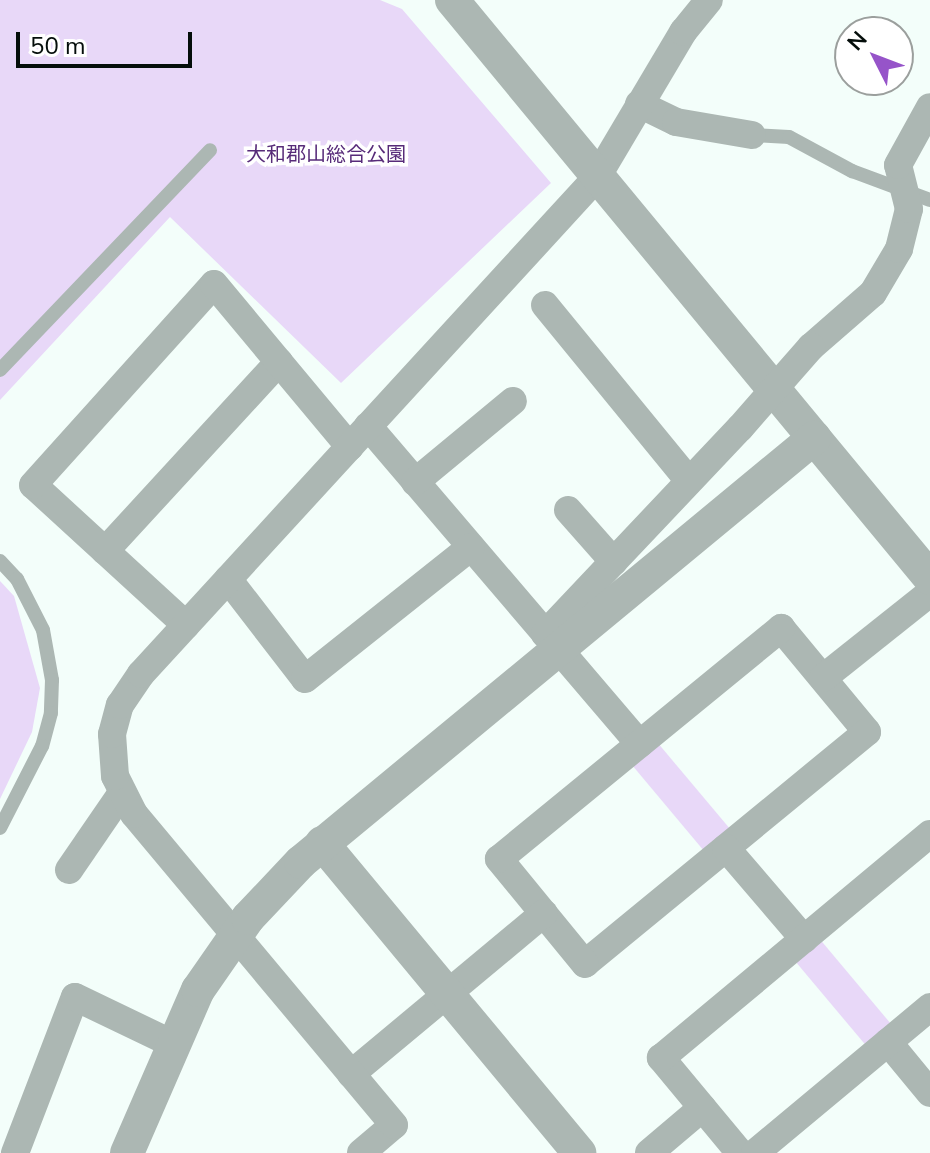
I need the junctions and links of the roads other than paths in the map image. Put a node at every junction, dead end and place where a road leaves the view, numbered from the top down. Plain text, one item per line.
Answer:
1 (452, 0) edge
2 (701, 3) edge
3 (639, 104) junction
4 (930, 107) edge
5 (752, 135) joint
6 (210, 150) dead end
7 (597, 177) junction
8 (903, 187) junction
9 (930, 200) edge
10 (545, 305) dead end
11 (279, 362) junction
12 (0, 370) edge
13 (513, 401) dead end
14 (359, 436) junction
15 (814, 438) junction
16 (689, 481) junction
17 (415, 482) junction
18 (568, 510) dead end
19 (471, 547) junction
20 (105, 551) junction
21 (0, 561) edge
22 (614, 562) junction
23 (930, 578) edge
24 (228, 579) junction
25 (930, 593) edge
26 (186, 625) junction
27 (552, 641) junction
28 (823, 678) junction
29 (640, 744) junction
30 (121, 794) junction
31 (0, 828) edge
32 (930, 834) edge
33 (322, 843) junction
34 (726, 848) junction
35 (69, 870) dead end
36 (544, 913) junction
37 (236, 935) junction
38 (804, 939) junction
39 (447, 994) junction
40 (930, 1007) edge
41 (888, 1042) junction
42 (173, 1044) junction
43 (351, 1074) junction
44 (930, 1093) edge
45 (702, 1108) junction
46 (15, 1153) edge
47 (127, 1153) edge
48 (361, 1153) edge
49 (579, 1153) edge
50 (649, 1153) edge
51 (740, 1153) edge
52 (755, 1153) edge

1 - 7 street
2 - 3 street
3 - 5 street
3 - 7 street
4 - 8 street
5 - 8 lane
6 - 12 lane
7 - 14 street
7 - 15 street
8 - 9 lane
8 - 16 street, bridge
10 - 16 street
11 - 14 street
11 - 20 street
11 - 20 street
13 - 17 street
14 - 17 street
14 - 24 street
15 - 23 street
15 - 27 street
16 - 22 street
17 - 19 street
18 - 22 street
19 - 24 street
19 - 27 street
20 - 26 street
21 - 31 lane
22 - 27 street
24 - 26 street
25 - 28 street
26 - 30 street
27 - 29 street
27 - 33 street
28 - 29 street
28 - 34 street
29 - 36 street
30 - 35 street
30 - 37 street
32 - 38 street
33 - 37 street
33 - 39 street
34 - 36 street
34 - 38 street
36 - 39 street
37 - 42 street
37 - 43 street
38 - 45 street
39 - 43 street
39 - 49 street
40 - 41 street
41 - 44 street
41 - 52 street
42 - 46 street
42 - 47 street
43 - 48 street
45 - 50 street
45 - 51 street

